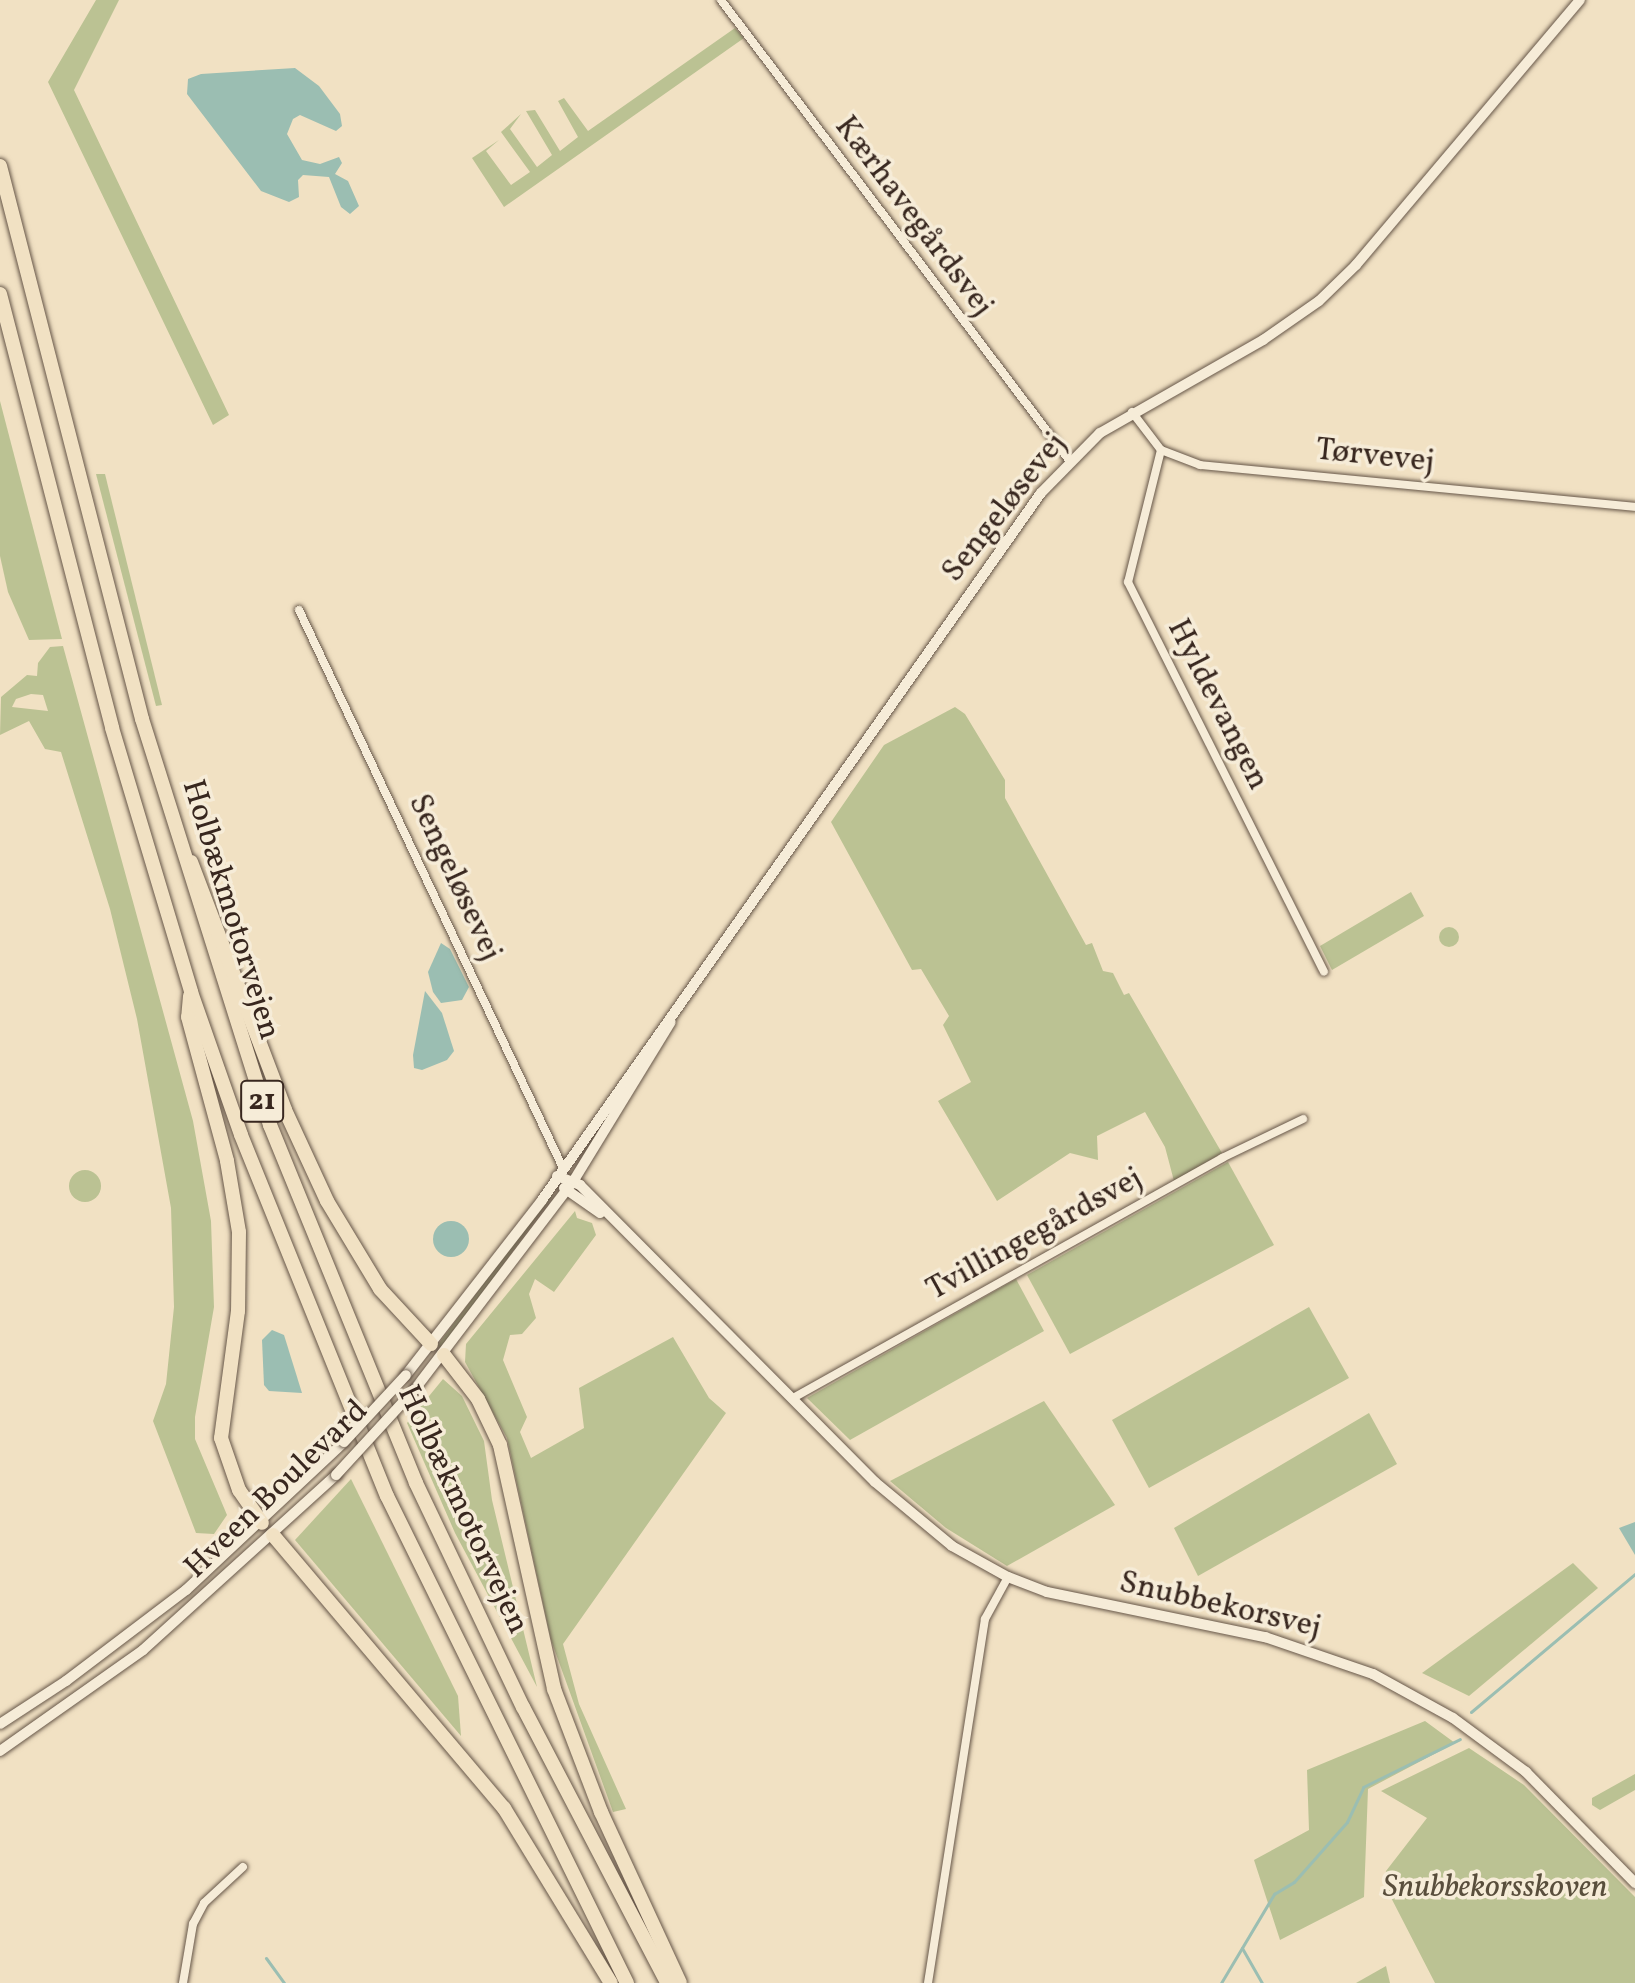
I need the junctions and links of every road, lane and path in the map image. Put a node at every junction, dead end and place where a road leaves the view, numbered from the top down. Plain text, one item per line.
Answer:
1 (721, 0) edge
2 (1580, 0) edge
3 (0, 166) edge
4 (0, 294) edge
5 (1132, 412) junction
6 (1161, 450) junction
7 (1069, 460) junction
8 (1635, 507) edge
9 (299, 610) dead end
10 (176, 836) junction
11 (1324, 971) dead end
12 (191, 992) junction
13 (685, 995) junction
14 (1303, 1119) dead end
15 (560, 1172) junction
16 (574, 1180) junction
17 (566, 1192) junction
18 (613, 1222) junction
19 (431, 1344) junction
20 (444, 1355) junction
21 (793, 1398) junction
22 (262, 1523) junction
23 (273, 1535) junction
24 (1008, 1577) junction
25 (0, 1724) edge
26 (0, 1751) edge
27 (243, 1867) dead end
28 (1635, 1883) edge
29 (183, 1983) edge
30 (611, 1983) edge
31 (627, 1983) edge
32 (667, 1983) edge
33 (680, 1983) edge
34 (928, 1983) edge

1 - 7 street, Kærhavegårdsvej
2 - 5 street, Sengeløsevej
3 - 10 highway, Holbækmotorvejen / 21
4 - 12 highway, Holbækmotorvejen / 21
5 - 6 street
5 - 7 street, Sengeløsevej
6 - 8 street, Tørvevej
6 - 11 street, Hyldevangen
7 - 13 street, Sengeløsevej
9 - 15 street, Sengeløsevej
10 - 19 highway
10 - 32 highway, Holbækmotorvejen / 21
12 - 22 highway
12 - 31 highway, Holbækmotorvejen / 21
13 - 15 street, Sengeløsevej
13 - 16 street, Sengeløsevej
14 - 21 street, Tvillingegårdsvej
15 - 16 street
15 - 17 street, Snubbekorsvej
15 - 19 street, Hveen Boulevard
16 - 17 street, Hveen Boulevard
16 - 18 street, Snubbekorsvej
17 - 18 street, Snubbekorsvej
17 - 20 street, Hveen Boulevard
18 - 21 street, Snubbekorsvej
19 - 20 street
19 - 22 street, Hveen Boulevard, bridge
20 - 23 street, Hveen Boulevard, bridge
20 - 33 highway
21 - 24 street, Snubbekorsvej
22 - 23 street
22 - 25 street, Hveen Boulevard
23 - 26 street, Hveen Boulevard
23 - 30 highway
24 - 28 street, Snubbekorsvej
24 - 34 street
27 - 29 street

